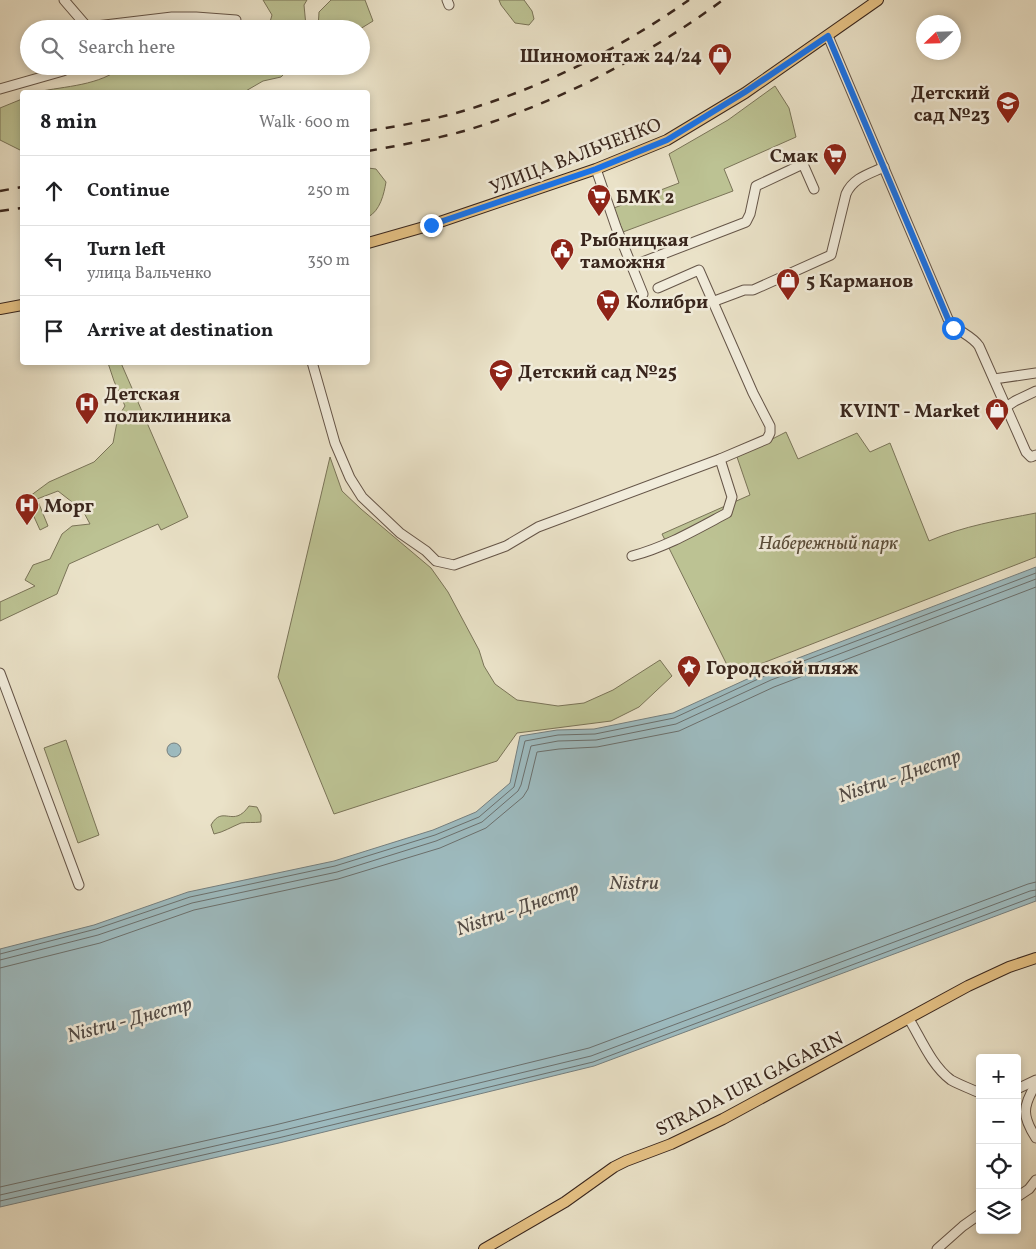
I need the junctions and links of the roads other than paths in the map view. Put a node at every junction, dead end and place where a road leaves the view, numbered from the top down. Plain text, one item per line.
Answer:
1 (64, 0) edge
2 (878, 0) edge
3 (82, 20) edge
4 (149, 20) edge
5 (236, 20) dead end
6 (828, 36) junction
7 (49, 75) edge
8 (0, 89) edge
9 (884, 167) junction
10 (596, 169) junction
11 (814, 189) dead end
12 (370, 242) edge
13 (632, 266) junction
14 (658, 288) dead end
15 (643, 294) dead end
16 (712, 302) junction
17 (20, 305) edge
18 (0, 309) edge
19 (313, 365) edge
20 (1036, 373) edge
21 (994, 379) junction
22 (1036, 392) edge
23 (1006, 407) junction
24 (1036, 455) edge
25 (720, 459) junction
26 (632, 556) dead end
27 (0, 673) edge
28 (78, 885) dead end
29 (1036, 958) edge
30 (910, 1019) junction
31 (1036, 1080) edge
32 (1036, 1084) edge
33 (1021, 1086) edge
34 (976, 1091) edge
35 (1036, 1138) edge
36 (1036, 1180) edge
37 (1021, 1194) edge
38 (976, 1217) edge
39 (484, 1249) edge
40 (937, 1249) edge

1 - 3 street
2 - 6 main road, УЛИЦА ВАЛЬЧЕНКО
4 - 5 street
6 - 9 street
6 - 10 main road, УЛИЦА ВАЛЬЧЕНКО
7 - 8 street
9 - 16 street
9 - 21 street
10 - 12 main road, УЛИЦА ВАЛЬЧЕНКО
10 - 13 street
11 - 13 street
13 - 15 street
14 - 16 street
16 - 25 street
17 - 18 main road
19 - 25 street
20 - 21 street
21 - 23 street
22 - 23 street
23 - 24 street
25 - 26 street
27 - 28 street
29 - 30 main road, STRADA IURI GAGARIN
30 - 34 street
30 - 39 main road, STRADA IURI GAGARIN
31 - 33 street
32 - 35 street
36 - 37 street
38 - 40 street

